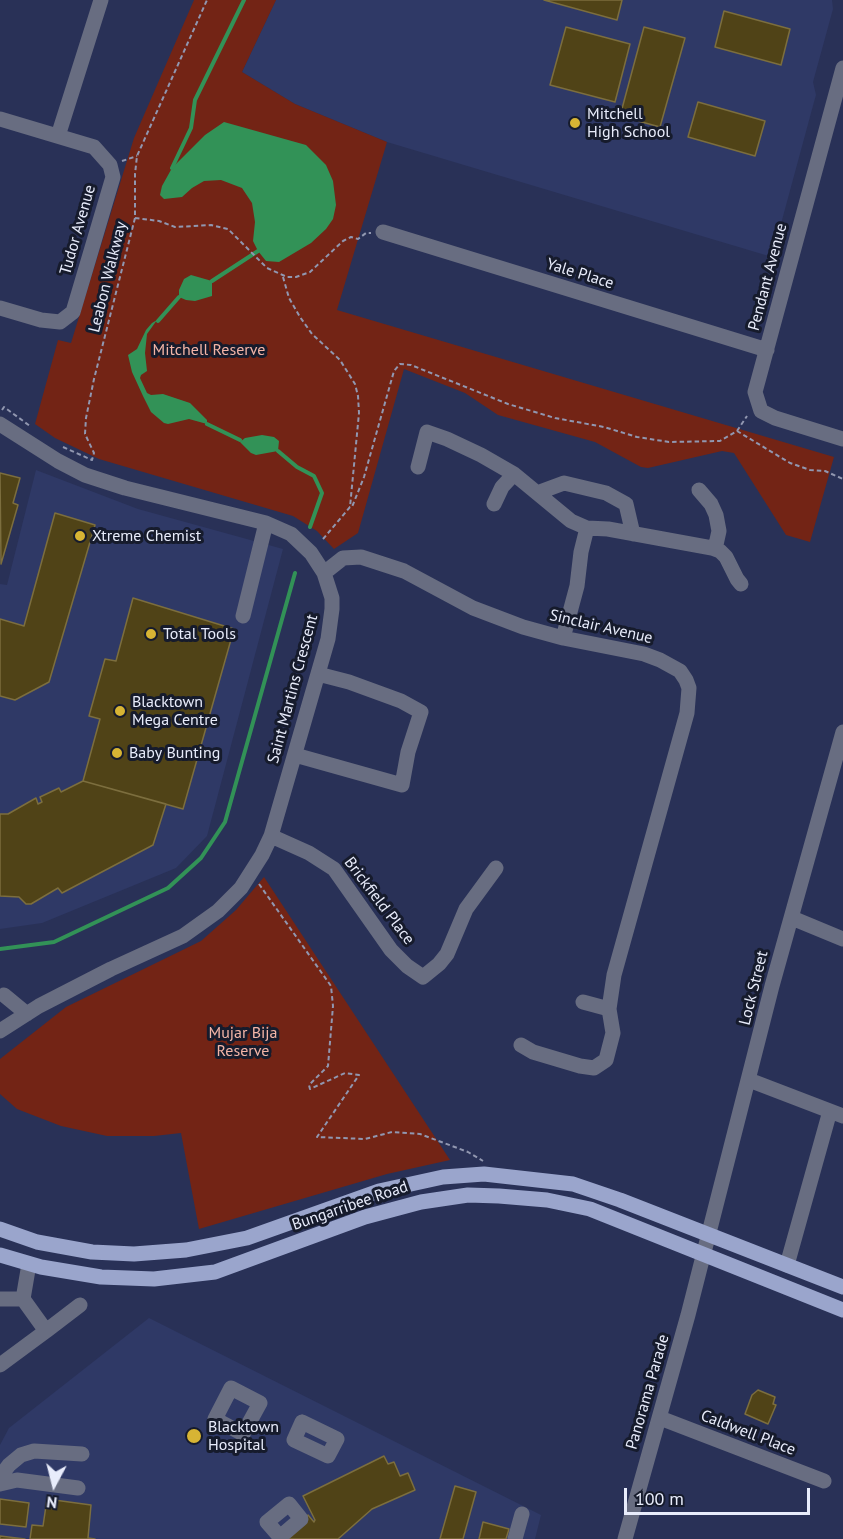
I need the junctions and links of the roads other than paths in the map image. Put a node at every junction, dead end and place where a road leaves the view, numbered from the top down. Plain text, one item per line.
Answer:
1 (101, 0) edge
2 (843, 68) edge
3 (0, 119) edge
4 (58, 136) junction
5 (383, 232) dead end
6 (0, 308) edge
7 (767, 350) junction
8 (0, 424) edge
9 (843, 439) edge
10 (418, 467) dead end
11 (514, 474) junction
12 (699, 490) dead end
13 (537, 493) junction
14 (494, 504) dead end
15 (266, 523) junction
16 (587, 528) junction
17 (633, 534) junction
18 (715, 549) junction
19 (324, 573) junction
20 (741, 584) dead end
21 (243, 616) dead end
22 (558, 637) junction
23 (318, 674) junction
24 (843, 732) edge
25 (295, 755) junction
26 (271, 836) junction
27 (496, 868) dead end
28 (792, 918) junction
29 (843, 939) edge
30 (3, 995) dead end
31 (583, 1002) dead end
32 (609, 1009) junction
33 (27, 1014) junction
34 (0, 1031) edge
35 (521, 1045) dead end
36 (749, 1080) junction
37 (837, 1113) edge
38 (0, 1230) edge
39 (709, 1235) junction
40 (704, 1254) junction
41 (0, 1255) edge
42 (29, 1264) junction
43 (787, 1266) junction
44 (843, 1287) edge
45 (0, 1299) edge
46 (23, 1299) junction
47 (80, 1305) dead end
48 (843, 1310) edge
49 (46, 1331) junction
50 (0, 1365) edge
51 (660, 1418) junction
52 (82, 1454) dead end
53 (0, 1478) edge
54 (824, 1481) dead end
55 (0, 1484) edge
56 (78, 1488) dead end
57 (522, 1514) dead end
58 (515, 1539) edge
59 (625, 1539) edge

1 - 4 street
2 - 7 street, Pendant Avenue
3 - 4 street, Tudor Avenue
4 - 6 street, Tudor Avenue
5 - 7 street, Yale Place
7 - 9 street, Pendant Avenue
8 - 15 street, Saint Martins Crescent
10 - 11 street
11 - 13 street
11 - 14 street
12 - 18 street
13 - 16 street
13 - 17 street
15 - 19 street, Saint Martins Crescent
15 - 21 street
16 - 17 street
16 - 22 street
17 - 18 street
18 - 20 street
19 - 22 street, Sinclair Avenue
19 - 23 street, Saint Martins Crescent
22 - 32 street, Sinclair Avenue
23 - 25 street, Saint Martins Crescent
23 - 25 street
24 - 28 street, Lock Street
25 - 26 street, Saint Martins Crescent
26 - 27 street, Brickfield Place
26 - 33 street, Saint Martins Crescent
28 - 29 street
28 - 36 street, Lock Street
30 - 33 street
31 - 32 street
32 - 35 street, Sinclair Avenue
33 - 34 street, Saint Martins Crescent
36 - 37 street
36 - 39 street, Lock Street
37 - 43 street
38 - 39 main road, Bungarribee Road
39 - 40 street, Lock Street
39 - 43 main road, Bungarribee Road
40 - 42 main road, Bungarribee Road
40 - 48 main road, Bungarribee Road
40 - 51 street, Panorama Parade
41 - 42 main road, Bungarribee Road
42 - 46 street
43 - 44 main road, Bungarribee Road
45 - 46 street
46 - 49 street
47 - 49 street
49 - 50 street
51 - 54 street, Caldwell Place
51 - 59 street, Panorama Parade
52 - 53 street
55 - 56 street
57 - 58 street

